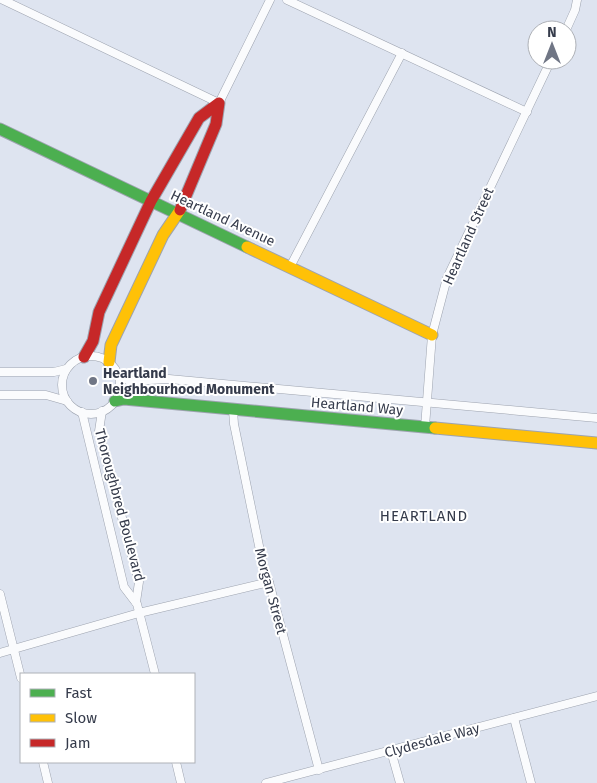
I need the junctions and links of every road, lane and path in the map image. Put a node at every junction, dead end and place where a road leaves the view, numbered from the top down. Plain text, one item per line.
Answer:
1 (3, 0) edge
2 (270, 0) edge
3 (286, 0) edge
4 (576, 0) edge
5 (570, 20) edge
6 (402, 53) junction
7 (546, 70) edge
8 (219, 103) junction
9 (527, 112) junction
10 (0, 129) edge
11 (152, 201) junction
12 (179, 214) junction
13 (290, 267) junction
14 (432, 335) junction
15 (84, 357) junction
16 (109, 362) junction
17 (66, 369) junction
18 (0, 372) edge
19 (118, 374) junction
20 (0, 395) edge
21 (67, 401) junction
22 (115, 401) junction
23 (427, 403) junction
24 (233, 410) junction
25 (82, 412) junction
26 (102, 412) junction
27 (597, 418) edge
28 (425, 427) junction
29 (597, 443) edge
30 (269, 582) junction
31 (0, 594) edge
32 (136, 602) junction
33 (139, 613) junction
34 (14, 650) junction
35 (0, 653) edge
36 (155, 673) edge
37 (20, 674) edge
38 (597, 696) edge
39 (514, 718) junction
40 (391, 751) junction
41 (43, 763) edge
42 (176, 763) edge
43 (320, 770) junction
44 (48, 783) edge
45 (181, 783) edge
46 (266, 783) edge
47 (400, 783) edge
48 (532, 783) edge

1 - 8 street
2 - 8 street
3 - 6 street
4 - 5 street
6 - 9 street
6 - 13 street
7 - 9 street, Heartland Street
8 - 11 street
8 - 12 street
9 - 14 street, Heartland Street
10 - 11 street, Heartland Avenue
11 - 12 street, Heartland Avenue
11 - 15 street
12 - 13 street, Heartland Avenue
12 - 16 street
13 - 14 street, Heartland Avenue
14 - 23 street, Heartland Street
15 - 16 street
15 - 17 street
16 - 19 street
17 - 18 street
17 - 21 street
19 - 22 street
19 - 23 street, Heartland Way
20 - 21 street
21 - 25 street
22 - 24 street, Heartland Way
22 - 26 street
23 - 27 street, Heartland Way
23 - 28 street, Heartland Street
24 - 28 street, Heartland Way
24 - 30 street, Morgan Street
25 - 26 street
25 - 32 street, Thoroughbred Boulevard
26 - 32 street, Thoroughbred Boulevard
28 - 29 street, Heartland Way
30 - 33 street
30 - 43 street, Morgan Street
31 - 34 street
32 - 33 street, Thoroughbred Boulevard
33 - 34 street
33 - 36 street, Thoroughbred Boulevard
34 - 35 street
34 - 37 street
38 - 39 street, Clydesdale Way
39 - 40 street, Clydesdale Way
39 - 48 street
40 - 43 street, Clydesdale Way
40 - 47 street
41 - 44 street
42 - 45 street
43 - 46 street, Clydesdale Way

